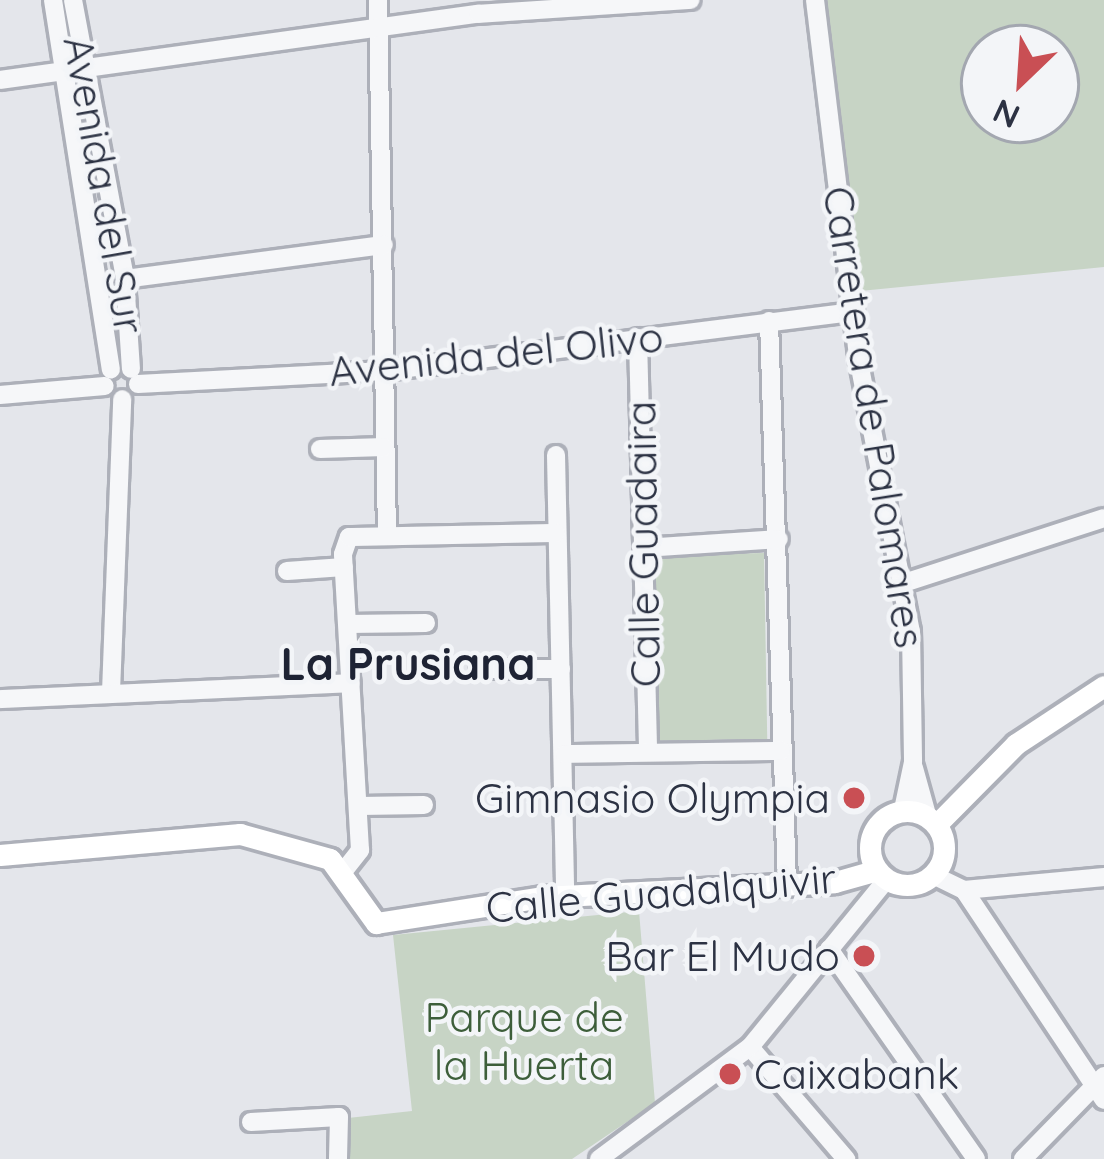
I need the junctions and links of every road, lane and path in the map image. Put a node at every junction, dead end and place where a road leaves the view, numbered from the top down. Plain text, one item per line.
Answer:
1 (53, 0) edge
2 (73, 0) edge
3 (378, 0) edge
4 (691, 0) edge
5 (815, 0) edge
6 (606, 2) edge
7 (378, 26) junction
8 (75, 69) junction
9 (0, 80) edge
10 (384, 245) junction
11 (125, 279) junction
12 (854, 312) junction
13 (769, 321) junction
14 (638, 338) junction
15 (385, 371) junction
16 (121, 377) junction
17 (0, 395) edge
18 (384, 447) junction
19 (320, 449) dead end
20 (556, 455) dead end
21 (1104, 518) edge
22 (556, 533) junction
23 (387, 536) junction
24 (779, 539) junction
25 (645, 548) junction
26 (344, 567) junction
27 (287, 571) dead end
28 (904, 583) junction
29 (426, 623) dead end
30 (348, 624) junction
31 (479, 669) dead end
32 (561, 669) junction
33 (352, 682) junction
34 (1104, 686) edge
35 (112, 692) junction
36 (0, 698) edge
37 (648, 750) junction
38 (781, 752) junction
39 (565, 754) junction
40 (913, 763) junction
41 (360, 806) junction
42 (424, 806) dead end
43 (903, 810) junction
44 (932, 820) junction
45 (0, 855) edge
46 (344, 872) junction
47 (880, 875) junction
48 (933, 875) junction
49 (1104, 877) edge
50 (787, 884) junction
51 (964, 890) junction
52 (565, 896) junction
53 (829, 950) junction
54 (750, 1047) junction
55 (1101, 1089) edge
56 (251, 1122) dead end
57 (338, 1159) edge
58 (599, 1159) edge
59 (847, 1159) edge
60 (976, 1159) edge
61 (1023, 1159) edge

1 - 8 street, Avenida del Sur
2 - 8 street, Avenida del Sur
3 - 7 street
4 - 6 street
5 - 12 street, Carretera de Palomares
6 - 7 street
7 - 8 street
7 - 10 street
8 - 9 street
8 - 11 street, Avenida del Sur
8 - 16 street, Avenida del Sur
10 - 11 street
10 - 15 street
11 - 16 street, Avenida del Sur
12 - 13 street, Avenida del Olivo
12 - 28 street, Carretera de Palomares
13 - 14 street, Avenida del Olivo
13 - 24 street
14 - 15 street, Avenida del Olivo
14 - 25 street, Calle Guadaira
15 - 16 street, Avenida del Olivo
15 - 18 street
16 - 17 street, Avenida del Olivo
16 - 35 street, Avenida del Sur
18 - 19 street
18 - 23 street
20 - 22 street
21 - 28 street
22 - 23 street
22 - 32 street
23 - 26 street
24 - 25 street
24 - 38 street
25 - 37 street, Calle Guadaira
26 - 27 street
26 - 30 street
28 - 40 street, Carretera de Palomares
29 - 30 street
30 - 33 street
31 - 32 street
32 - 39 street
33 - 35 street
33 - 41 street
34 - 44 main road
35 - 36 street
37 - 38 street
37 - 39 street
38 - 50 street
39 - 52 street
40 - 43 street, Carretera de Palomares
40 - 44 street, Carretera de Palomares
41 - 42 street
41 - 46 street
43 - 44 main road
43 - 47 main road
44 - 48 main road
45 - 46 main road
46 - 52 main road, Calle Guadalquivir
47 - 48 main road
47 - 50 main road, Calle Guadalquivir
47 - 53 street
48 - 51 street
49 - 51 street
50 - 52 main road, Calle Guadalquivir
51 - 55 street
53 - 54 street
53 - 60 street
54 - 58 street
54 - 59 street
55 - 61 street
56 - 57 street

